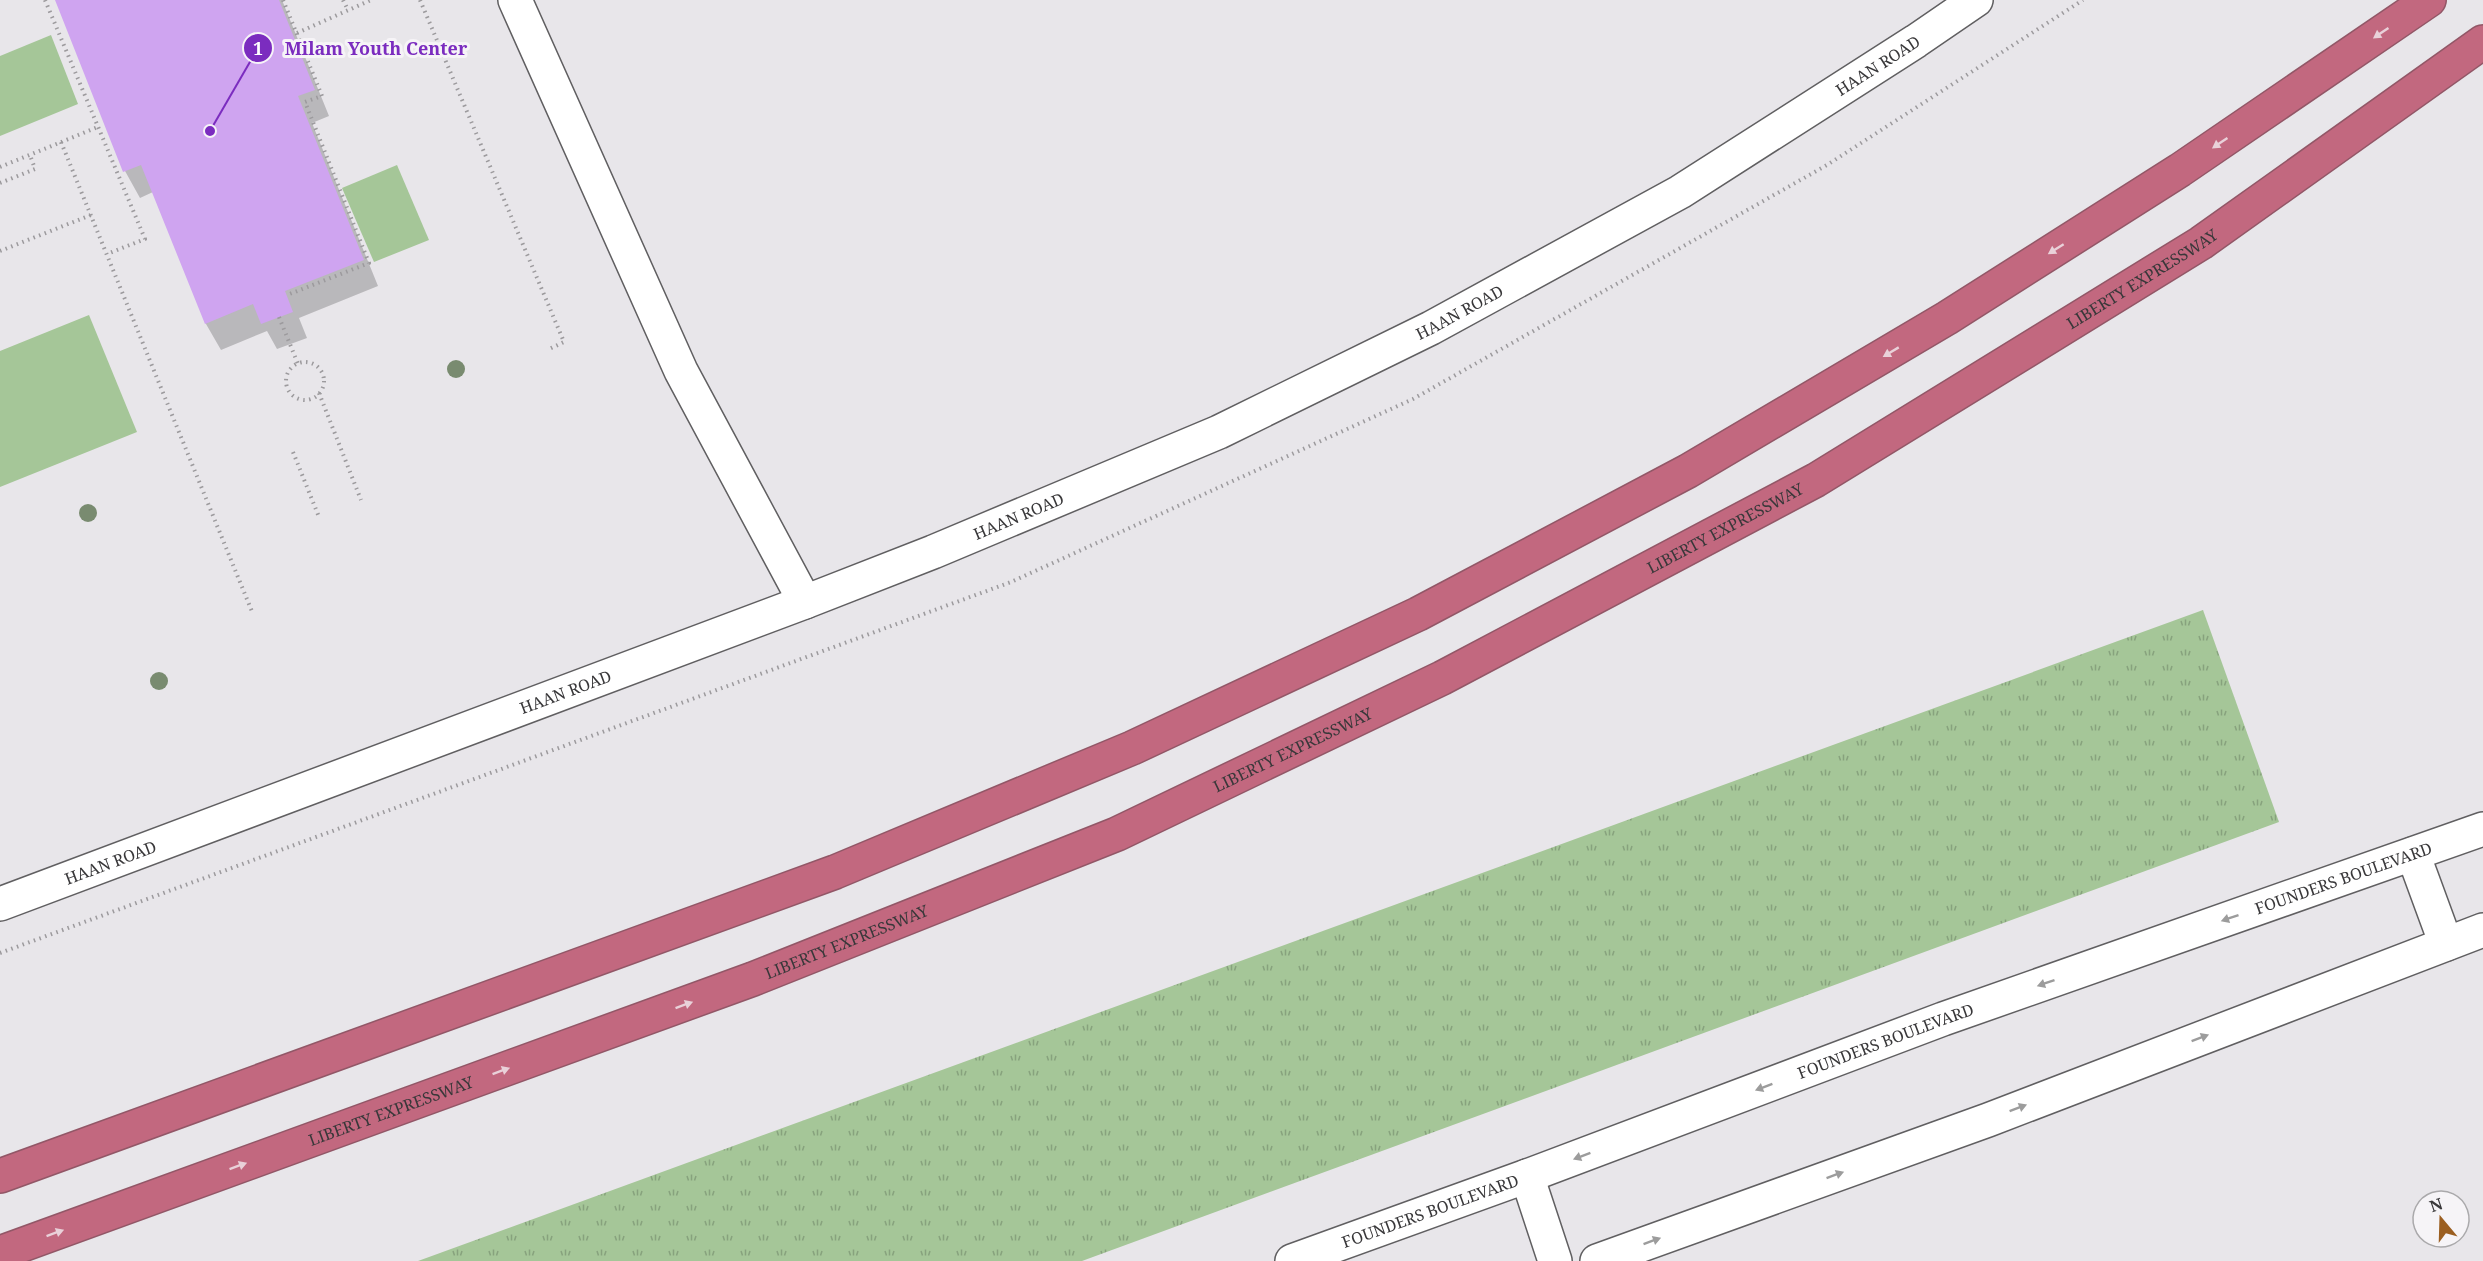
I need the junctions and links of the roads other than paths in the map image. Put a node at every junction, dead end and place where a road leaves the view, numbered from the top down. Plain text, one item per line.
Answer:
1 (515, 0) edge
2 (1976, 0) edge
3 (2429, 0) edge
4 (2483, 42) edge
5 (804, 602) junction
6 (2483, 829) edge
7 (2413, 854) junction
8 (0, 904) edge
9 (2483, 930) edge
10 (2446, 944) junction
11 (0, 1176) edge
12 (1527, 1176) junction
13 (0, 1253) edge
14 (1292, 1261) edge
15 (1555, 1261) edge
16 (1597, 1261) edge

1 - 5 street
2 - 5 street, HAAN ROAD
3 -> 11 highway
13 -> 4 highway, LIBERTY EXPRESSWAY
5 - 8 street, HAAN ROAD
6 - 7 street, FOUNDERS BOULEVARD
7 - 10 street
7 -> 12 street, FOUNDERS BOULEVARD
9 - 10 street
16 -> 10 street
12 - 14 street, FOUNDERS BOULEVARD
12 - 15 street

